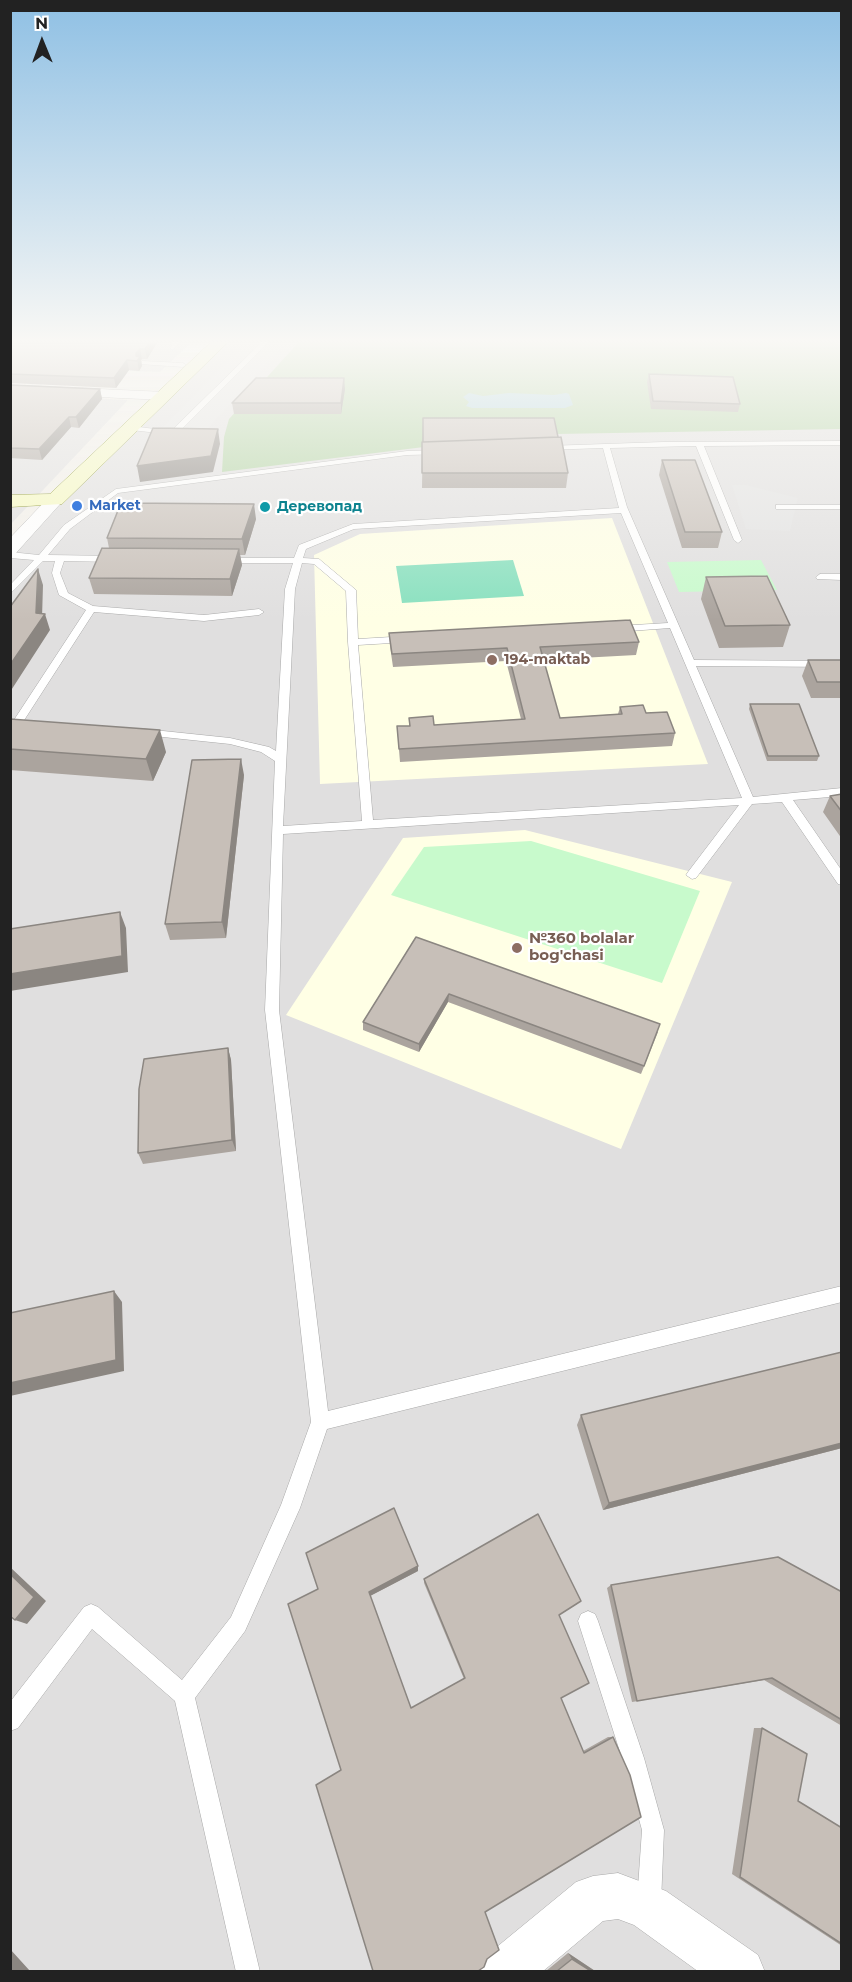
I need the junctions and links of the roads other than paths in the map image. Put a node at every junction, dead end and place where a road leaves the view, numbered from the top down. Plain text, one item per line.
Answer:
1 (116, 435) edge
2 (122, 435) edge
3 (842, 442) edge
4 (699, 444) junction
5 (606, 446) junction
6 (536, 449) edge
7 (454, 452) edge
8 (48, 499) junction
9 (10, 501) edge
10 (778, 507) dead end
11 (842, 507) edge
12 (624, 510) junction
13 (10, 531) edge
14 (738, 540) dead end
15 (10, 549) edge
16 (10, 555) edge
17 (41, 558) junction
18 (60, 558) junction
19 (131, 559) edge
20 (214, 560) edge
21 (298, 560) junction
22 (820, 577) dead end
23 (842, 577) edge
24 (10, 591) edge
25 (91, 609) junction
26 (259, 612) dead end
27 (675, 626) junction
28 (603, 629) edge
29 (424, 639) edge
30 (353, 642) junction
31 (691, 663) junction
32 (842, 664) edge
33 (18, 724) edge
34 (136, 731) edge
35 (281, 760) junction
36 (842, 792) edge
37 (786, 797) junction
38 (749, 801) junction
39 (368, 825) junction
40 (277, 830) junction
41 (692, 875) dead end
42 (842, 881) edge
43 (842, 1294) edge
44 (321, 1422) junction
45 (588, 1621) dead end
46 (184, 1695) junction
47 (10, 1719) edge
48 (649, 1908) junction
49 (248, 1971) edge
50 (504, 1971) edge
51 (741, 1971) edge

1 - 8 main road
2 - 8 main road
3 - 4 lane
4 - 5 lane
4 - 14 lane
5 - 6 lane
5 - 12 lane
7 - 17 lane
8 - 9 main road
8 - 13 street
8 - 15 street
10 - 11 lane
12 - 21 lane
12 - 27 lane
16 - 17 lane
17 - 18 lane
17 - 24 lane
18 - 19 lane
18 - 25 lane
20 - 21 lane
21 - 30 lane
21 - 35 lane
22 - 23 lane
25 - 26 lane
25 - 33 lane
27 - 28 lane
27 - 31 lane
29 - 30 lane
30 - 39 lane
31 - 32 lane
31 - 38 lane
34 - 35 lane
35 - 40 lane
36 - 37 lane
37 - 38 lane
37 - 42 lane
38 - 39 lane
38 - 41 lane
39 - 40 lane
40 - 44 lane
43 - 44 lane
44 - 46 lane
45 - 48 lane
46 - 47 lane
46 - 49 lane
48 - 50 street
48 - 51 street

